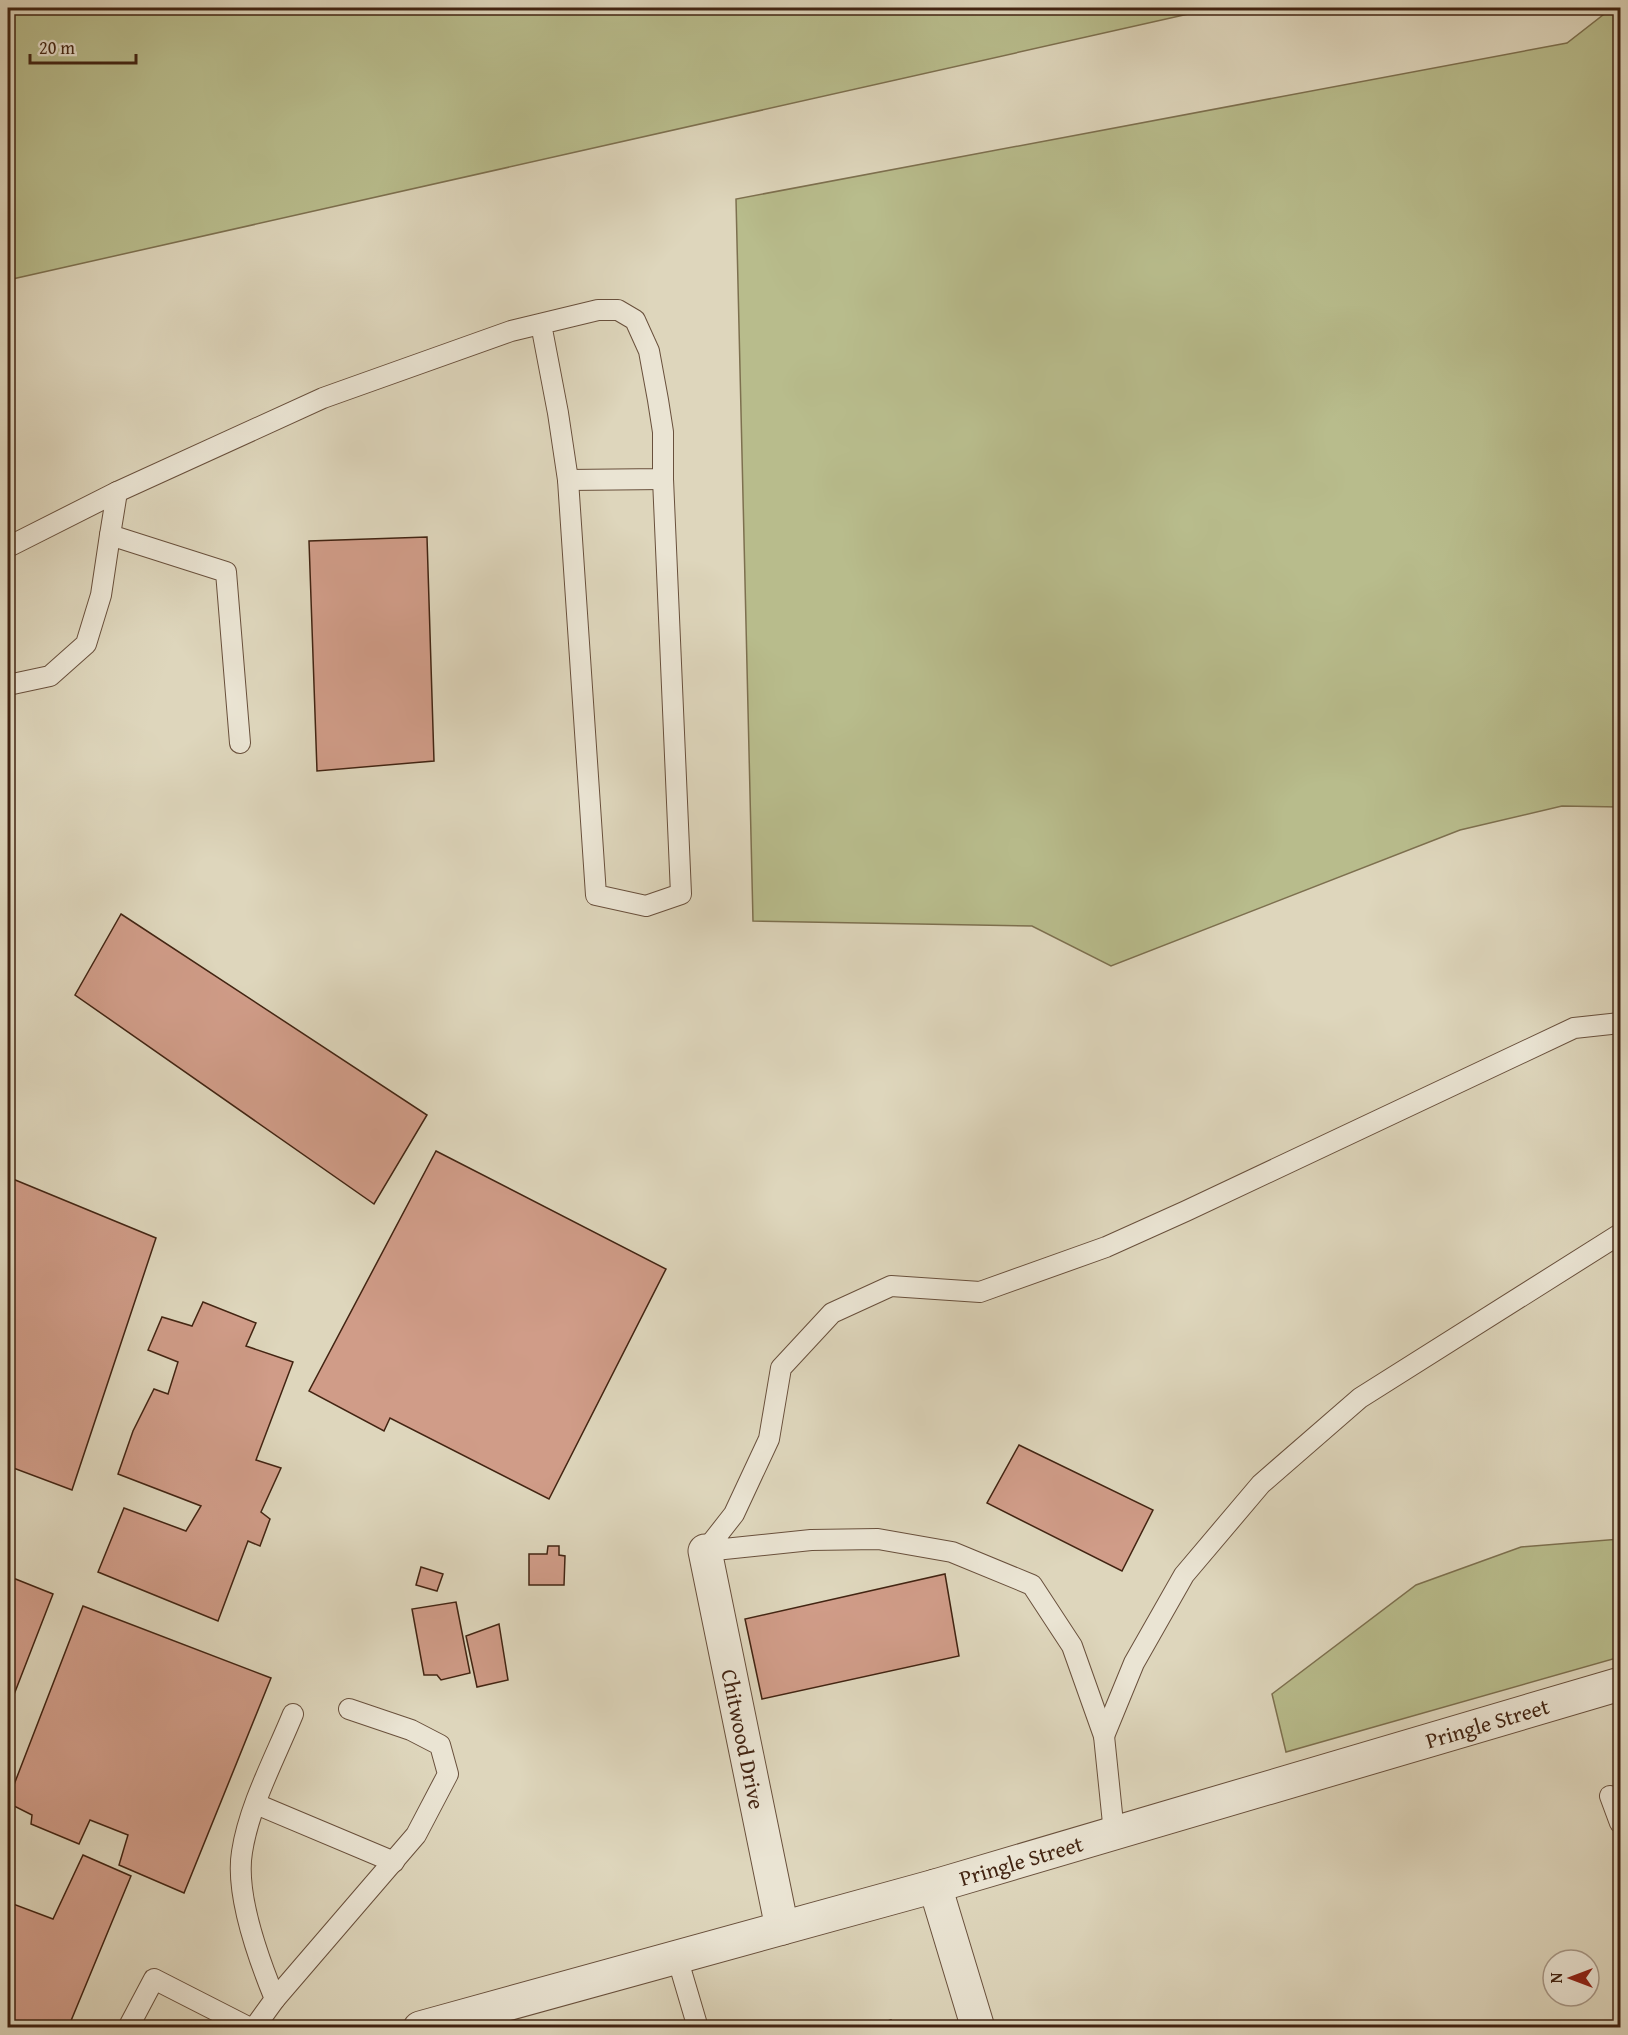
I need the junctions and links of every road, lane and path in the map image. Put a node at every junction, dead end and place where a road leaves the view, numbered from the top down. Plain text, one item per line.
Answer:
1 (540, 324) junction
2 (663, 479) junction
3 (568, 480) junction
4 (117, 492) junction
5 (110, 535) junction
6 (8, 547) edge
7 (8, 685) edge
8 (240, 743) dead end
9 (1620, 1023) edge
10 (1620, 1234) edge
11 (705, 1551) junction
12 (1620, 1684) edge
13 (349, 1709) dead end
14 (293, 1714) dead end
15 (1104, 1736) junction
16 (1610, 1796) dead end
17 (256, 1804) junction
18 (1620, 1823) edge
19 (1114, 1833) junction
20 (394, 1862) junction
21 (935, 1886) junction
22 (782, 1928) junction
23 (677, 1957) junction
24 (275, 1999) junction
25 (128, 2028) edge
26 (252, 2028) edge
27 (420, 2028) edge
28 (698, 2028) edge
29 (978, 2028) edge

1 - 2 lane
1 - 3 lane
1 - 4 lane
2 - 3 lane
2 - 3 lane
4 - 5 lane
4 - 6 lane
5 - 7 lane
5 - 8 lane
9 - 11 lane
10 - 15 lane
11 - 15 lane
11 - 22 street, Chitwood Drive
12 - 19 street, Pringle Street
13 - 20 lane
14 - 17 lane
15 - 19 lane
16 - 18 lane
17 - 20 lane
17 - 24 lane
19 - 21 street, Pringle Street
20 - 24 lane
21 - 22 street, Pringle Street
21 - 29 street
22 - 23 street, Pringle Street
23 - 27 street, Pringle Street
23 - 28 lane
24 - 26 lane
25 - 26 lane

